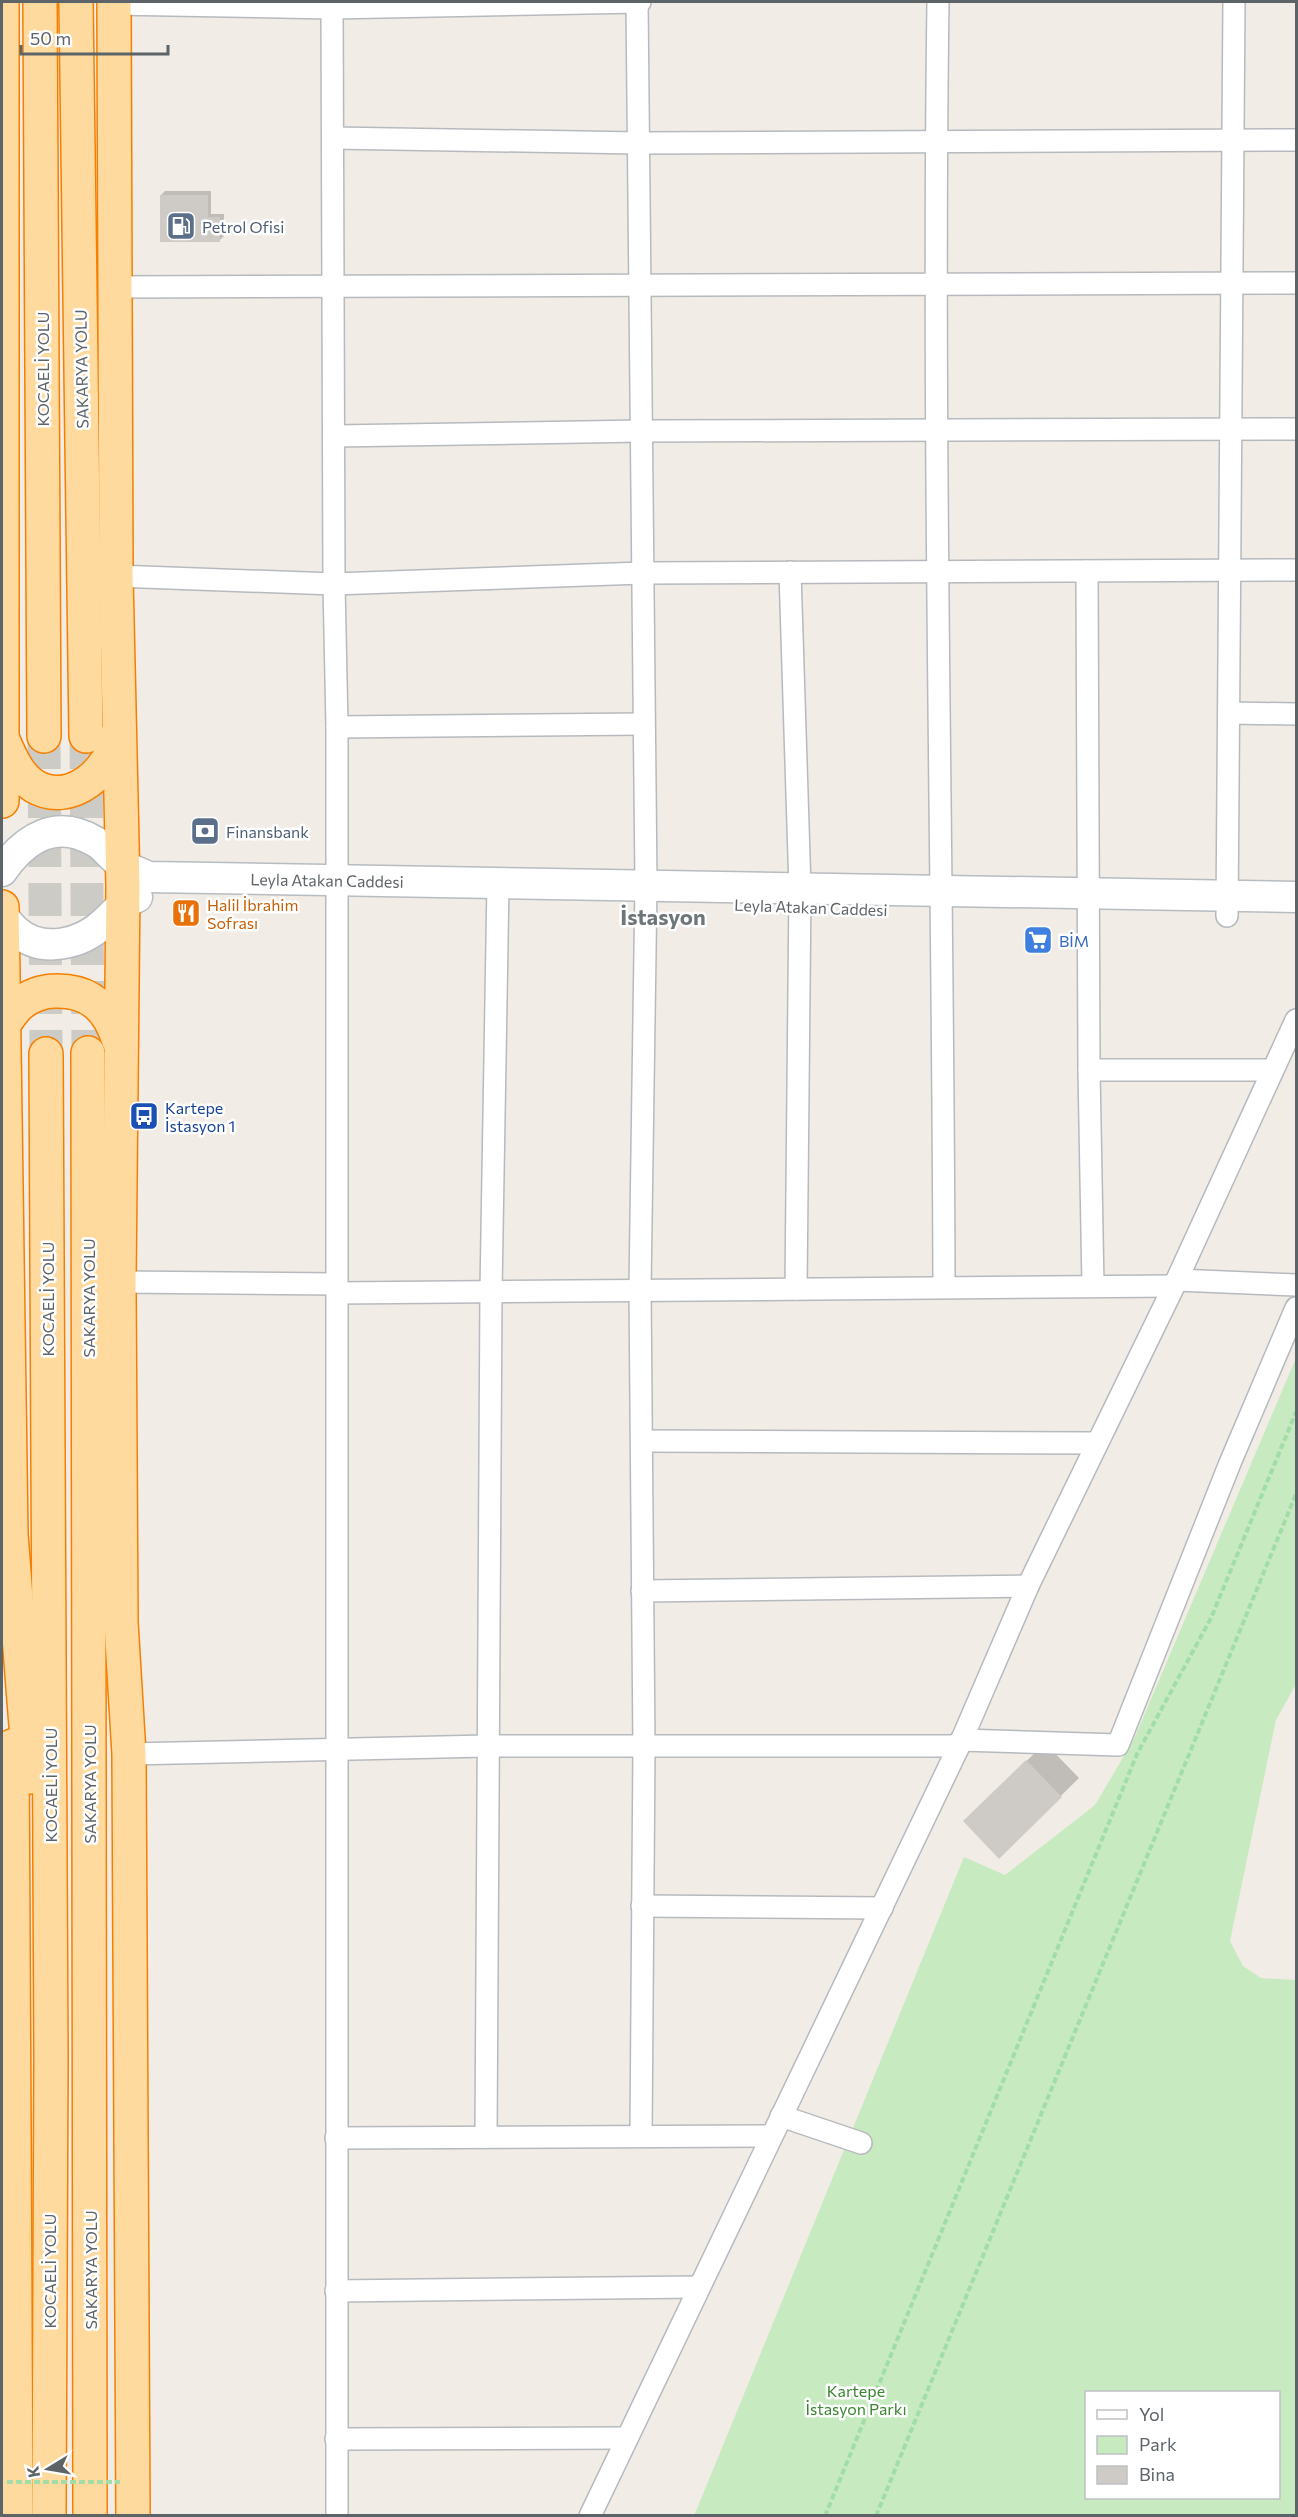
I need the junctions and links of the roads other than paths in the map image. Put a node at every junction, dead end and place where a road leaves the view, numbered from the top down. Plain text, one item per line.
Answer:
1 (2, 2) edge
2 (39, 2) edge
3 (76, 2) edge
4 (639, 2) edge
5 (938, 2) edge
6 (1234, 2) edge
7 (114, 3) edge
8 (332, 5) edge
9 (333, 138) junction
10 (1233, 140) junction
11 (1296, 140) edge
12 (936, 141) junction
13 (638, 143) junction
14 (1296, 283) edge
15 (937, 284) junction
16 (1232, 284) junction
17 (639, 285) junction
18 (115, 287) junction
19 (333, 287) junction
20 (1231, 429) junction
21 (1296, 429) edge
22 (938, 430) junction
23 (641, 431) junction
24 (335, 436) junction
25 (1230, 570) junction
26 (1296, 570) edge
27 (1087, 571) junction
28 (790, 572) junction
29 (937, 572) junction
30 (642, 573) junction
31 (116, 576) junction
32 (334, 584) junction
33 (120, 710) junction
34 (1229, 713) junction
35 (1296, 714) edge
36 (644, 724) junction
37 (337, 727) junction
38 (44, 736) tunnel mouth
39 (86, 736) tunnel mouth
40 (2, 738) edge
41 (2, 801) edge
42 (2, 871) edge
43 (142, 885) junction
44 (336, 888) junction
45 (498, 891) junction
46 (646, 893) junction
47 (1296, 897) edge
48 (800, 898) junction
49 (943, 901) junction
50 (1090, 904) junction
51 (1227, 906) junction
52 (2, 907) edge
53 (2, 915) edge
54 (1296, 917) edge
55 (1296, 1020) edge
56 (2, 1026) edge
57 (121, 1047) junction
58 (88, 1053) tunnel mouth
59 (46, 1054) tunnel mouth
60 (1089, 1070) junction
61 (1272, 1070) junction
62 (120, 1282) junction
63 (1175, 1283) junction
64 (1296, 1285) edge
65 (1093, 1286) junction
66 (944, 1287) junction
67 (336, 1288) junction
68 (796, 1288) junction
69 (640, 1289) junction
70 (491, 1291) junction
71 (1296, 1308) edge
72 (643, 1441) junction
73 (1096, 1443) junction
74 (11, 1534) junction
75 (1028, 1586) junction
76 (642, 1591) junction
77 (122, 1622) junction
78 (960, 1743) junction
79 (486, 1746) junction
80 (644, 1746) junction
81 (336, 1749) junction
82 (129, 1754) junction
83 (642, 1906) junction
84 (882, 1908) junction
85 (131, 2047) junction
86 (51, 2059) junction
87 (90, 2071) junction
88 (781, 2116) junction
89 (641, 2136) junction
90 (771, 2136) junction
91 (486, 2137) junction
92 (336, 2138) junction
93 (861, 2143) dead end
94 (698, 2287) junction
95 (336, 2291) junction
96 (91, 2425) junction
97 (627, 2438) junction
98 (336, 2439) junction
99 (4, 2479) edge
100 (8, 2516) edge
101 (16, 2516) edge
102 (50, 2516) edge
103 (90, 2516) edge
104 (133, 2516) edge
105 (337, 2516) edge
106 (590, 2516) edge

1 - 40 highway
2 - 38 highway, KOCAELİ YOLU
3 - 39 highway, SAKARYA YOLU
4 - 8 street
4 - 13 street
5 - 12 street
6 - 10 street
7 - 8 street
7 - 18 highway
8 - 9 street
9 - 13 street
9 - 19 street
10 - 11 street
10 - 12 street
10 - 16 street
12 - 13 street
12 - 15 street
13 - 17 street
14 - 16 street
15 - 16 street
15 - 17 street
15 - 22 street
16 - 20 street
17 - 19 street
17 - 23 street
18 - 19 street
18 - 31 highway
19 - 24 street
20 - 21 street
20 - 22 street
20 - 25 street
22 - 23 street
22 - 29 street
23 - 24 street
23 - 30 street
24 - 32 street
25 - 26 street
25 - 27 street
25 - 34 street
27 - 29 street
27 - 50 street
28 - 29 street
28 - 30 street
28 - 48 street
29 - 49 street
30 - 32 street
30 - 36 street
31 - 32 street
31 - 33 highway
32 - 37 street
33 - 40 highway
33 - 43 highway
34 - 35 street
34 - 51 street
36 - 37 street
36 - 46 street
37 - 44 street
40 - 41 highway
42 - 43 main road
43 - 44 main road, Leyla Atakan Caddesi
43 - 53 main road
43 - 57 highway
44 - 45 main road, Leyla Atakan Caddesi
44 - 67 street
45 - 46 main road, Leyla Atakan Caddesi
45 - 70 street
46 - 48 main road, Leyla Atakan Caddesi
46 - 69 street
47 - 51 main road, Leyla Atakan Caddesi
48 - 49 main road, Leyla Atakan Caddesi
48 - 68 street
49 - 50 main road, Leyla Atakan Caddesi
49 - 66 street
50 - 51 main road, Leyla Atakan Caddesi
50 - 60 street
51 - 54 main road, Leyla Atakan Caddesi
52 - 53 highway
53 - 56 highway
55 - 61 street
56 - 57 highway
56 - 74 highway
57 - 62 highway
58 - 87 highway, SAKARYA YOLU
59 - 86 highway, KOCAELİ YOLU
60 - 61 street
60 - 65 street
61 - 63 street
62 - 67 street
62 - 77 highway
63 - 64 street
63 - 65 street
63 - 73 street
65 - 66 street
66 - 68 street
67 - 70 street
67 - 81 street
68 - 69 street
69 - 70 street
69 - 72 street
70 - 79 street
71 - 78 street
72 - 73 street
72 - 76 street
73 - 75 street
74 - 86 highway
74 - 101 highway
75 - 76 street
75 - 78 street
76 - 80 street
77 - 82 highway
77 - 87 highway
78 - 80 street
78 - 84 street
79 - 80 street
79 - 81 street
79 - 91 street
80 - 83 street
81 - 82 street
81 - 92 street
82 - 85 highway
83 - 84 street
83 - 89 street
84 - 88 street
85 - 96 highway
85 - 104 highway
86 - 102 highway, KOCAELİ YOLU
87 - 96 highway, SAKARYA YOLU
88 - 90 street
88 - 93 street
89 - 90 street
89 - 91 street
90 - 94 street
91 - 92 street
92 - 95 street
94 - 95 street
94 - 97 street
95 - 98 street
96 - 103 highway, SAKARYA YOLU
97 - 98 street
97 - 106 street
98 - 105 street
99 - 100 highway

